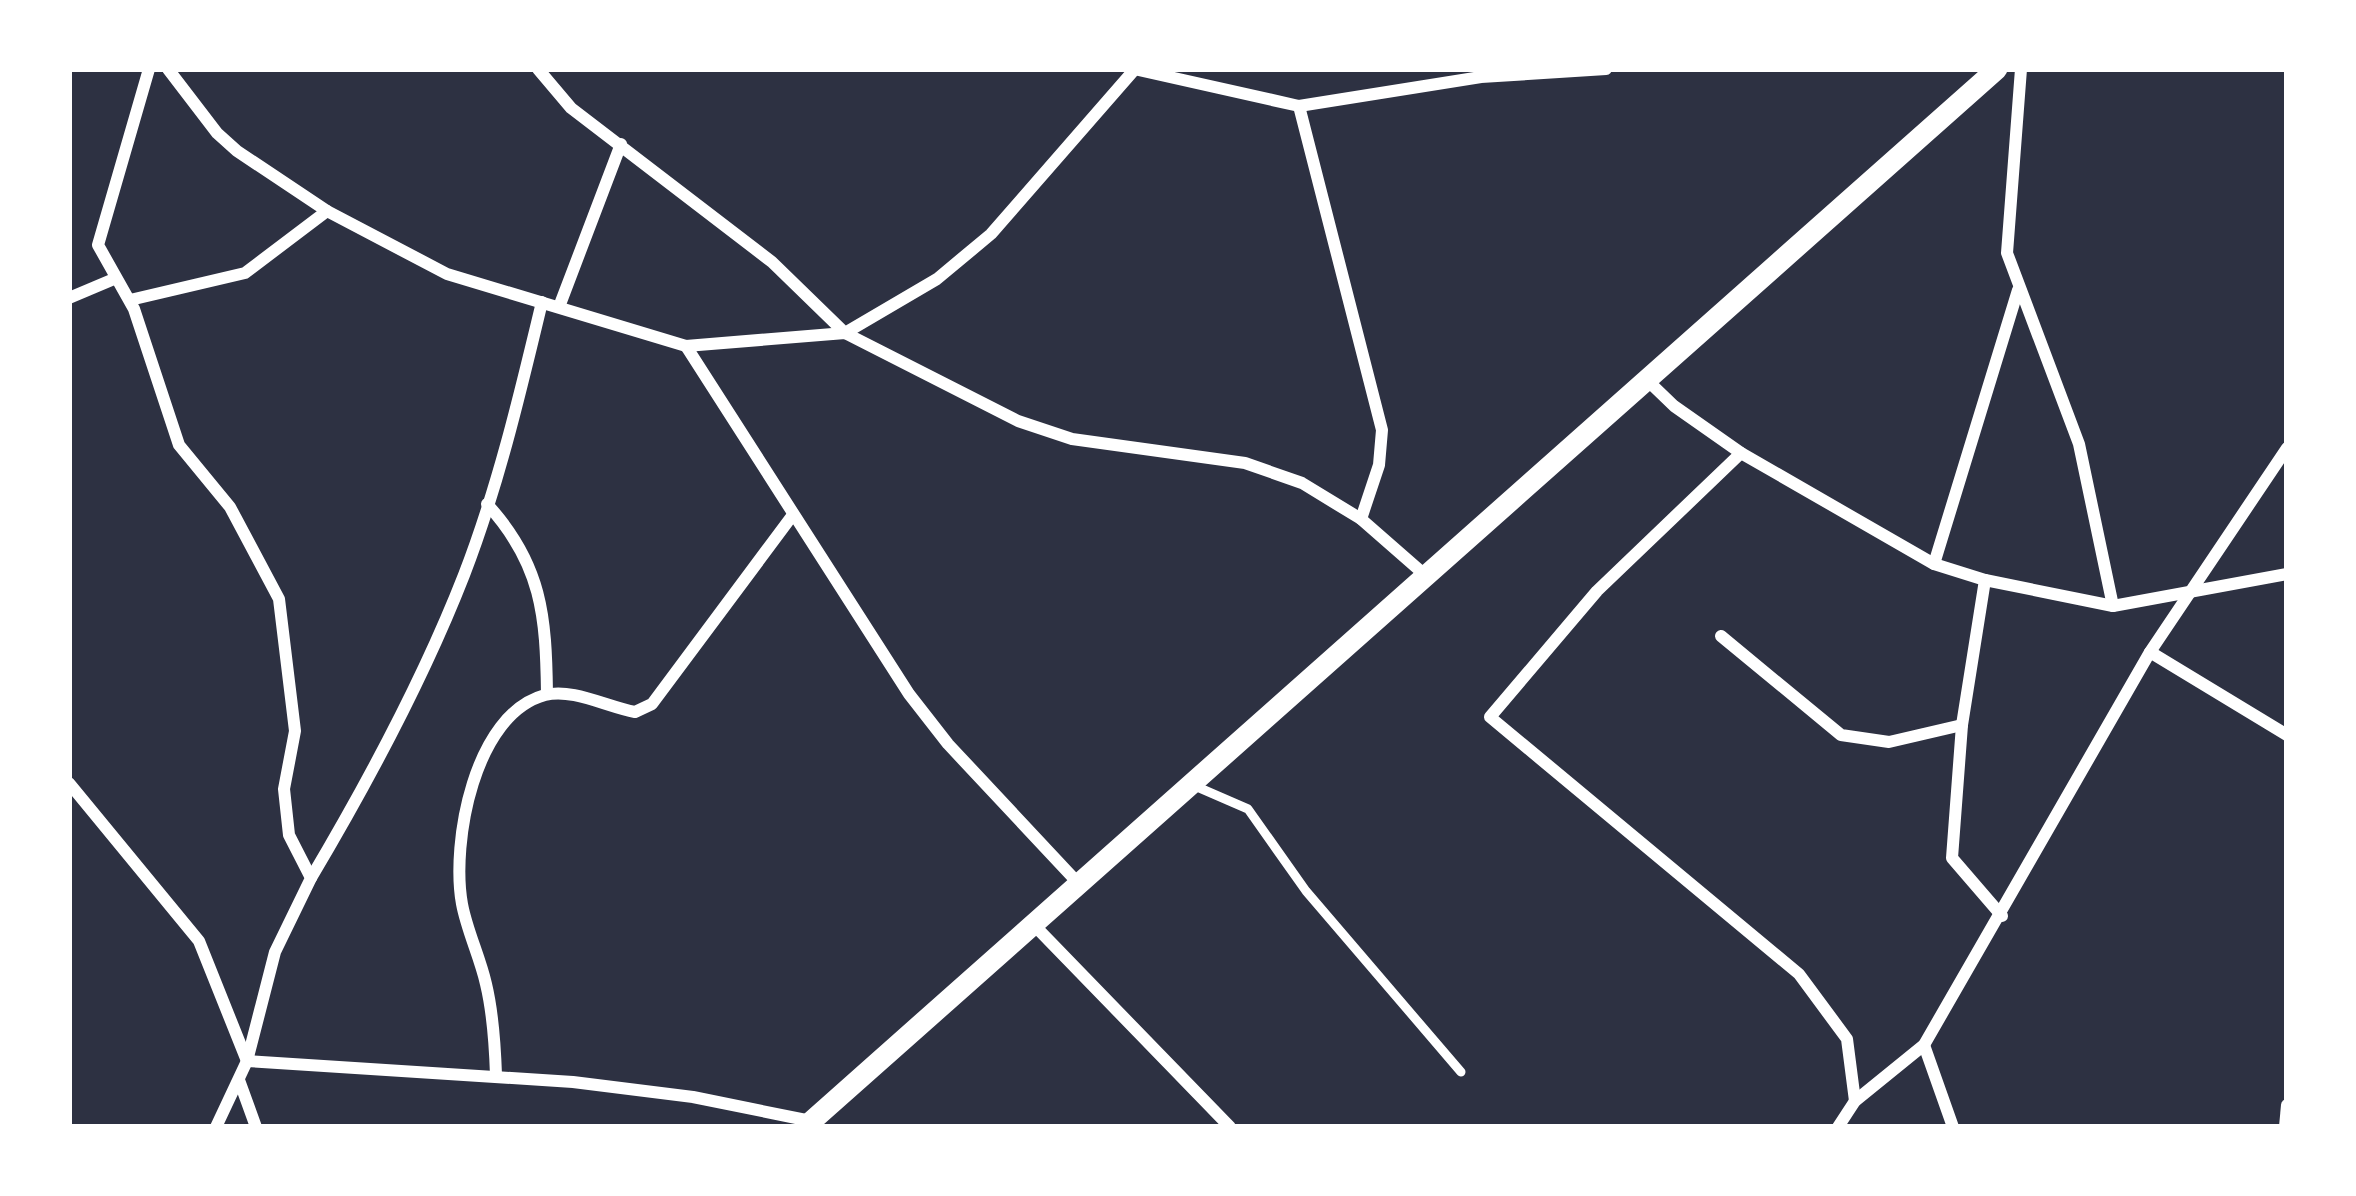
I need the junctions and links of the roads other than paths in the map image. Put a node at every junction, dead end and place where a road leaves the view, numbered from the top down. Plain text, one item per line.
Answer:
1 (149, 69) edge
2 (168, 69) edge
3 (538, 69) edge
4 (1135, 69) edge
5 (1606, 69) edge
6 (1997, 69) edge
7 (2021, 69) edge
8 (1299, 106) junction
9 (622, 144) junction
10 (327, 212) junction
11 (114, 279) junction
12 (2018, 290) junction
13 (69, 298) edge
14 (130, 300) junction
15 (542, 302) junction
16 (560, 307) junction
17 (845, 333) junction
18 (686, 346) junction
19 (1646, 379) junction
20 (2287, 448) edge
21 (1741, 453) junction
22 (487, 504) junction
23 (792, 517) junction
24 (1361, 519) junction
25 (1934, 564) junction
26 (2287, 574) edge
27 (1425, 575) junction
28 (1985, 580) junction
29 (2188, 591) junction
30 (2113, 606) junction
31 (1720, 635) dead end
32 (2150, 652) junction
33 (547, 694) junction
34 (1962, 725) junction
35 (2287, 735) edge
36 (69, 783) edge
37 (1191, 784) junction
38 (311, 878) junction
39 (1078, 884) junction
40 (2002, 916) junction
41 (1033, 924) junction
42 (1924, 1045) junction
43 (247, 1061) junction
44 (1461, 1072) dead end
45 (496, 1076) junction
46 (239, 1080) junction
47 (1855, 1101) junction
48 (2287, 1105) edge
49 (808, 1124) edge
50 (217, 1127) edge
51 (256, 1127) edge
52 (1230, 1127) edge
53 (1838, 1127) edge
54 (1953, 1127) edge
55 (2285, 1127) edge

1 - 11 street
2 - 10 street
3 - 9 street
4 - 8 street
4 - 17 street
5 - 8 street
6 - 19 street
7 - 12 street
8 - 24 street
9 - 16 street
9 - 17 street
10 - 14 street
10 - 15 street
11 - 13 street
11 - 14 street
12 - 25 street
12 - 30 street
14 - 38 street
15 - 16 street
15 - 22 street
16 - 18 street
17 - 18 street
17 - 24 street
18 - 23 street
19 - 21 street
19 - 27 street
20 - 29 street
21 - 25 street
21 - 47 street
22 - 33 street
22 - 38 street
23 - 33 street
23 - 39 street
24 - 27 street
25 - 28 street
26 - 29 street
27 - 37 street
28 - 30 street
28 - 34 street
29 - 30 street
29 - 32 street
31 - 34 street
32 - 35 street
32 - 40 street
33 - 45 street
34 - 40 street
36 - 43 street
37 - 39 street
37 - 44 lane
38 - 43 street
39 - 41 street
40 - 42 street
41 - 49 street
41 - 52 street
42 - 47 street
42 - 54 street
43 - 45 street
43 - 46 street
45 - 49 street
46 - 50 street
46 - 51 street
47 - 53 street
48 - 55 street

